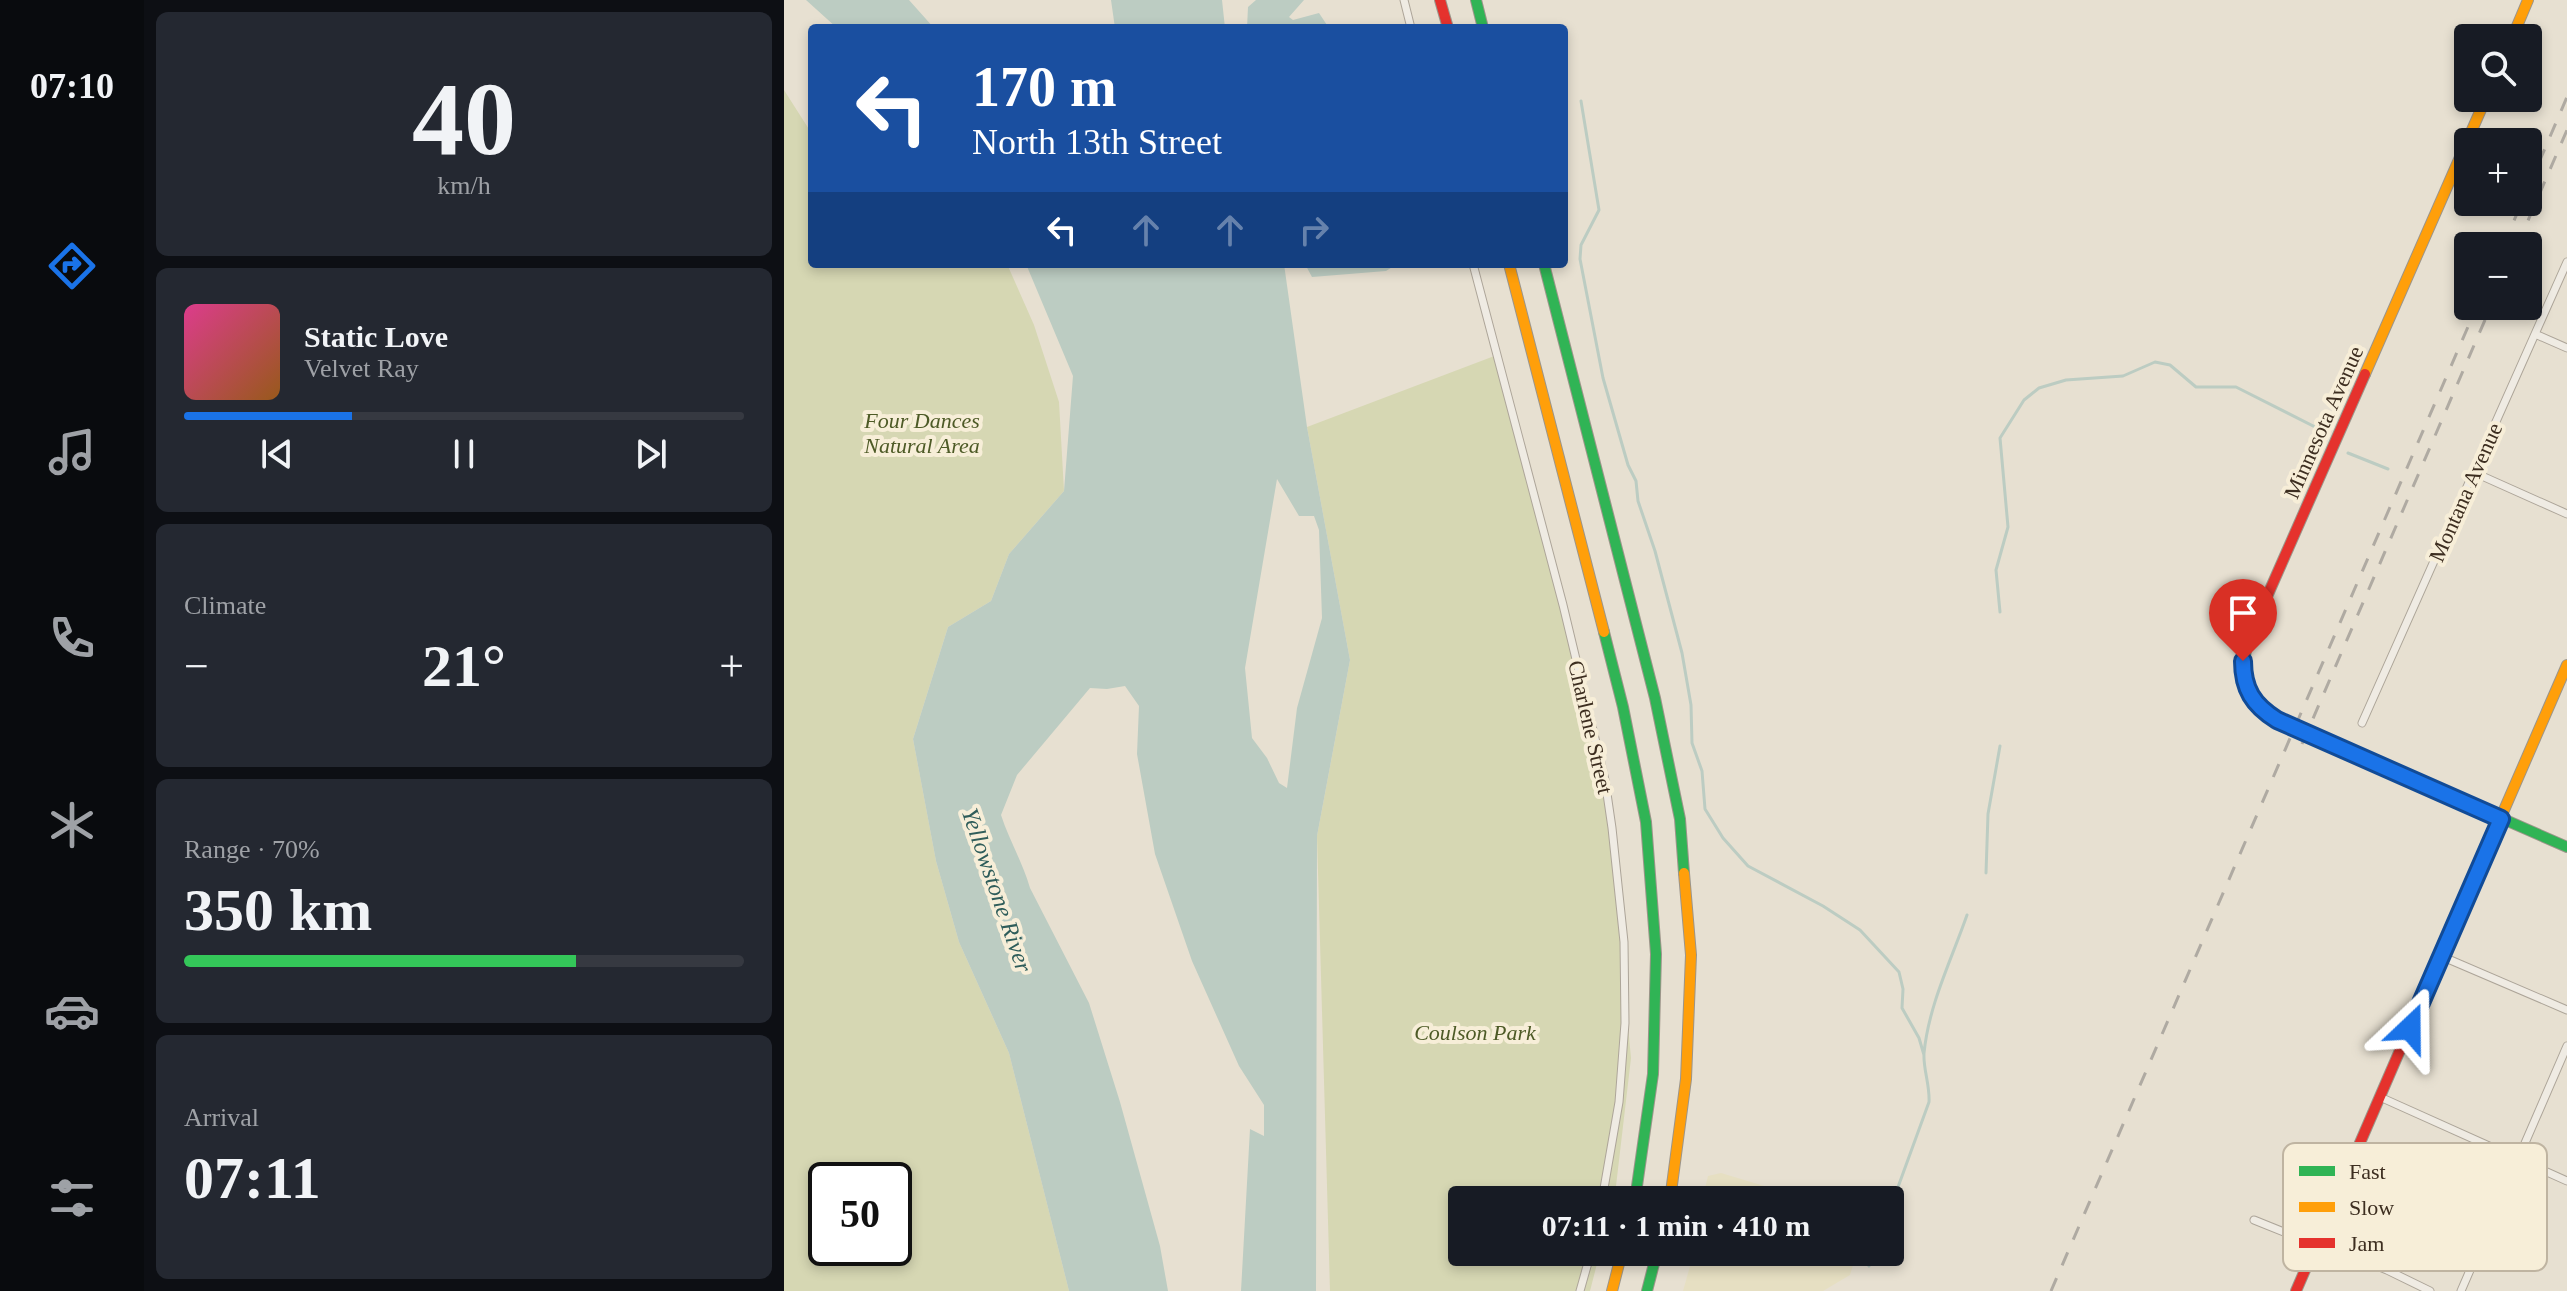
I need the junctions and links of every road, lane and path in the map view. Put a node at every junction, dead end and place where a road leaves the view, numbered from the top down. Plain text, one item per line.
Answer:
1 (1404, 0) edge
2 (1440, 0) edge
3 (1476, 0) edge
4 (2528, 0) edge
5 (1410, 24) edge
6 (1447, 24) edge
7 (1482, 24) edge
8 (2518, 24) edge
9 (2480, 112) edge
10 (2567, 262) edge
11 (1474, 268) edge
12 (1510, 268) edge
13 (1545, 268) edge
14 (2535, 334) junction
15 (2567, 348) edge
16 (2473, 472) junction
17 (2567, 514) edge
18 (2567, 665) edge
19 (2564, 679) edge
20 (2362, 723) dead end
21 (2501, 819) junction
22 (2567, 847) edge
23 (2441, 956) junction
24 (2567, 1010) edge
25 (2567, 1046) edge
26 (2380, 1097) junction
27 (2360, 1143) edge
28 (2482, 1143) edge
29 (2525, 1143) edge
30 (2547, 1172) edge
31 (2567, 1181) edge
32 (1604, 1186) edge
33 (1637, 1186) edge
34 (1672, 1186) edge
35 (2254, 1220) dead end
36 (2283, 1231) edge
37 (1587, 1266) edge
38 (1618, 1266) edge
39 (1653, 1266) edge
40 (2305, 1271) edge
41 (2389, 1271) edge
42 (2470, 1271) edge
43 (1580, 1291) edge
44 (1612, 1291) edge
45 (1647, 1291) edge
46 (2296, 1291) edge
47 (2430, 1291) edge
48 (2461, 1291) edge

1 - 5 street
2 - 6 main road
3 - 7 main road
4 - 8 main road
9 - 21 main road, Minnesota Avenue
10 - 14 street, Montana Avenue
11 - 32 street, Charlene Street
12 - 33 main road
13 - 34 main road
14 - 15 street
14 - 16 street, Montana Avenue
16 - 17 street
16 - 20 street, Montana Avenue
18 - 19 main road
19 - 21 main road
21 - 22 main road
21 - 23 main road
23 - 24 street
23 - 26 main road
25 - 29 street
26 - 27 main road
26 - 28 street
30 - 31 street
35 - 36 street
37 - 43 street
38 - 44 main road
39 - 45 main road
40 - 46 main road
41 - 47 street
42 - 48 street

